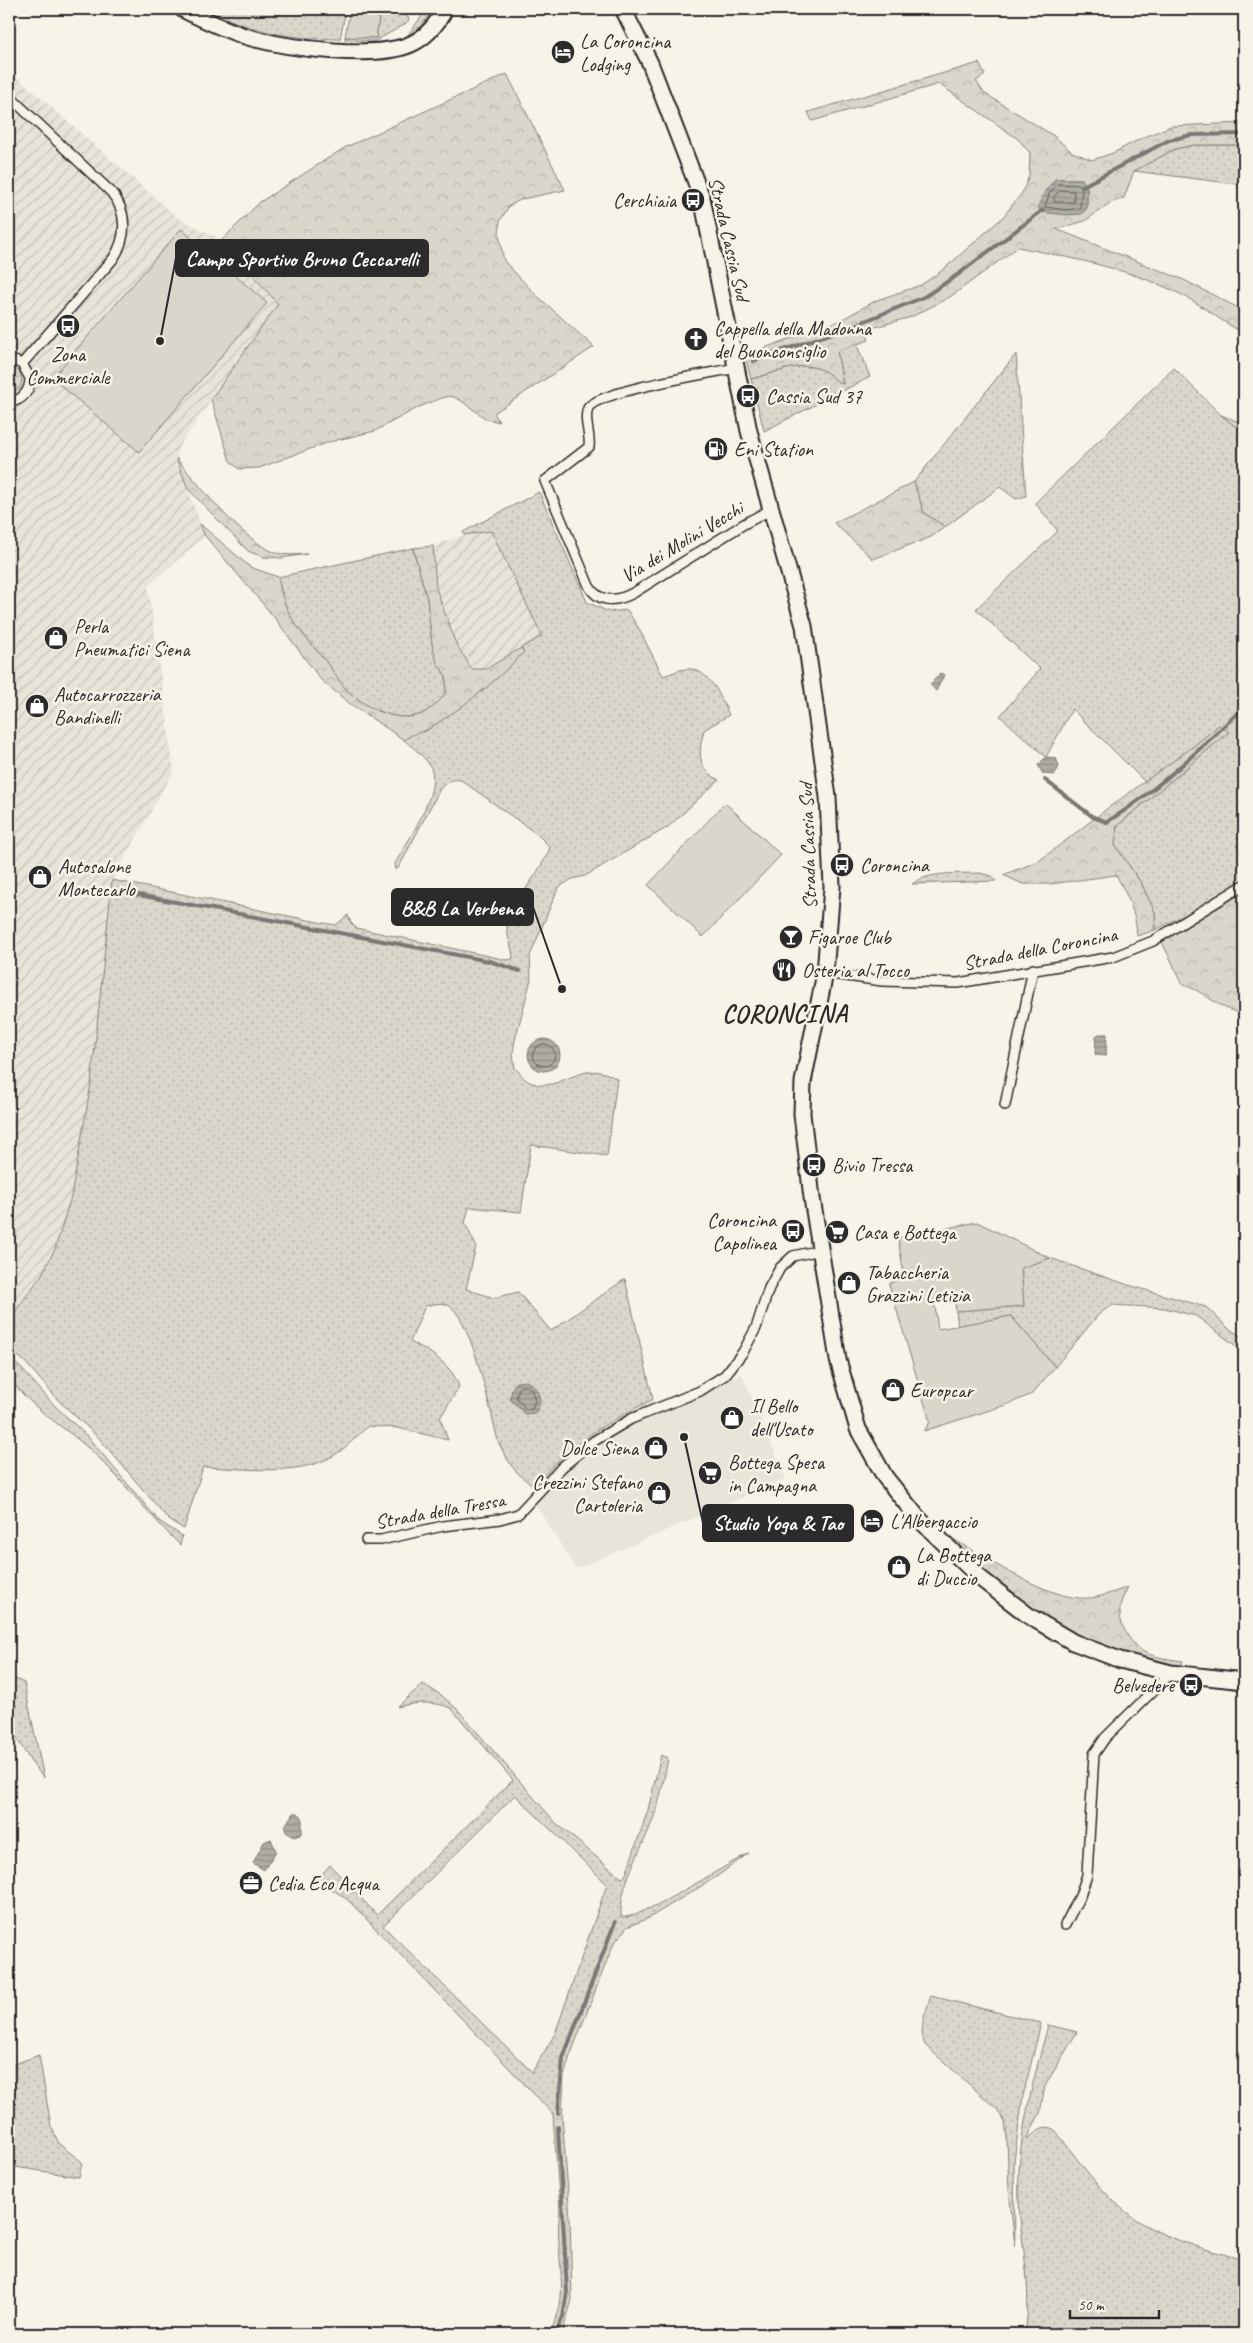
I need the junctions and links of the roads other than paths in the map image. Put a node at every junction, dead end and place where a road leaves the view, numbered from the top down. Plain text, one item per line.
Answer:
1 (182, 9) edge
2 (445, 9) edge
3 (623, 9) edge
4 (9, 96) edge
5 (9, 359) edge
6 (22, 364) junction
7 (736, 368) junction
8 (9, 403) edge
9 (770, 510) junction
10 (1244, 885) edge
11 (1033, 969) junction
12 (825, 973) junction
13 (1005, 1106) dead end
14 (820, 1250) junction
15 (366, 1540) dead end
16 (1171, 1673) junction
17 (1244, 1680) edge
18 (1065, 1925) dead end

1 - 2 main road
3 - 7 main road, Strada Cassia Sud
4 - 6 street
5 - 6 street
6 - 8 street
7 - 9 main road, Strada Cassia Sud
7 - 9 street, Via dei Molini Vecchi
9 - 12 main road, Strada Cassia Sud
10 - 11 street, Strada della Coroncina
11 - 12 street, Strada della Coroncina
11 - 13 street
12 - 14 main road, Strada Cassia Sud
14 - 15 street, Strada della Tressa
14 - 16 main road, Strada Cassia Sud
16 - 17 main road, Strada Cassia Sud
16 - 18 street

